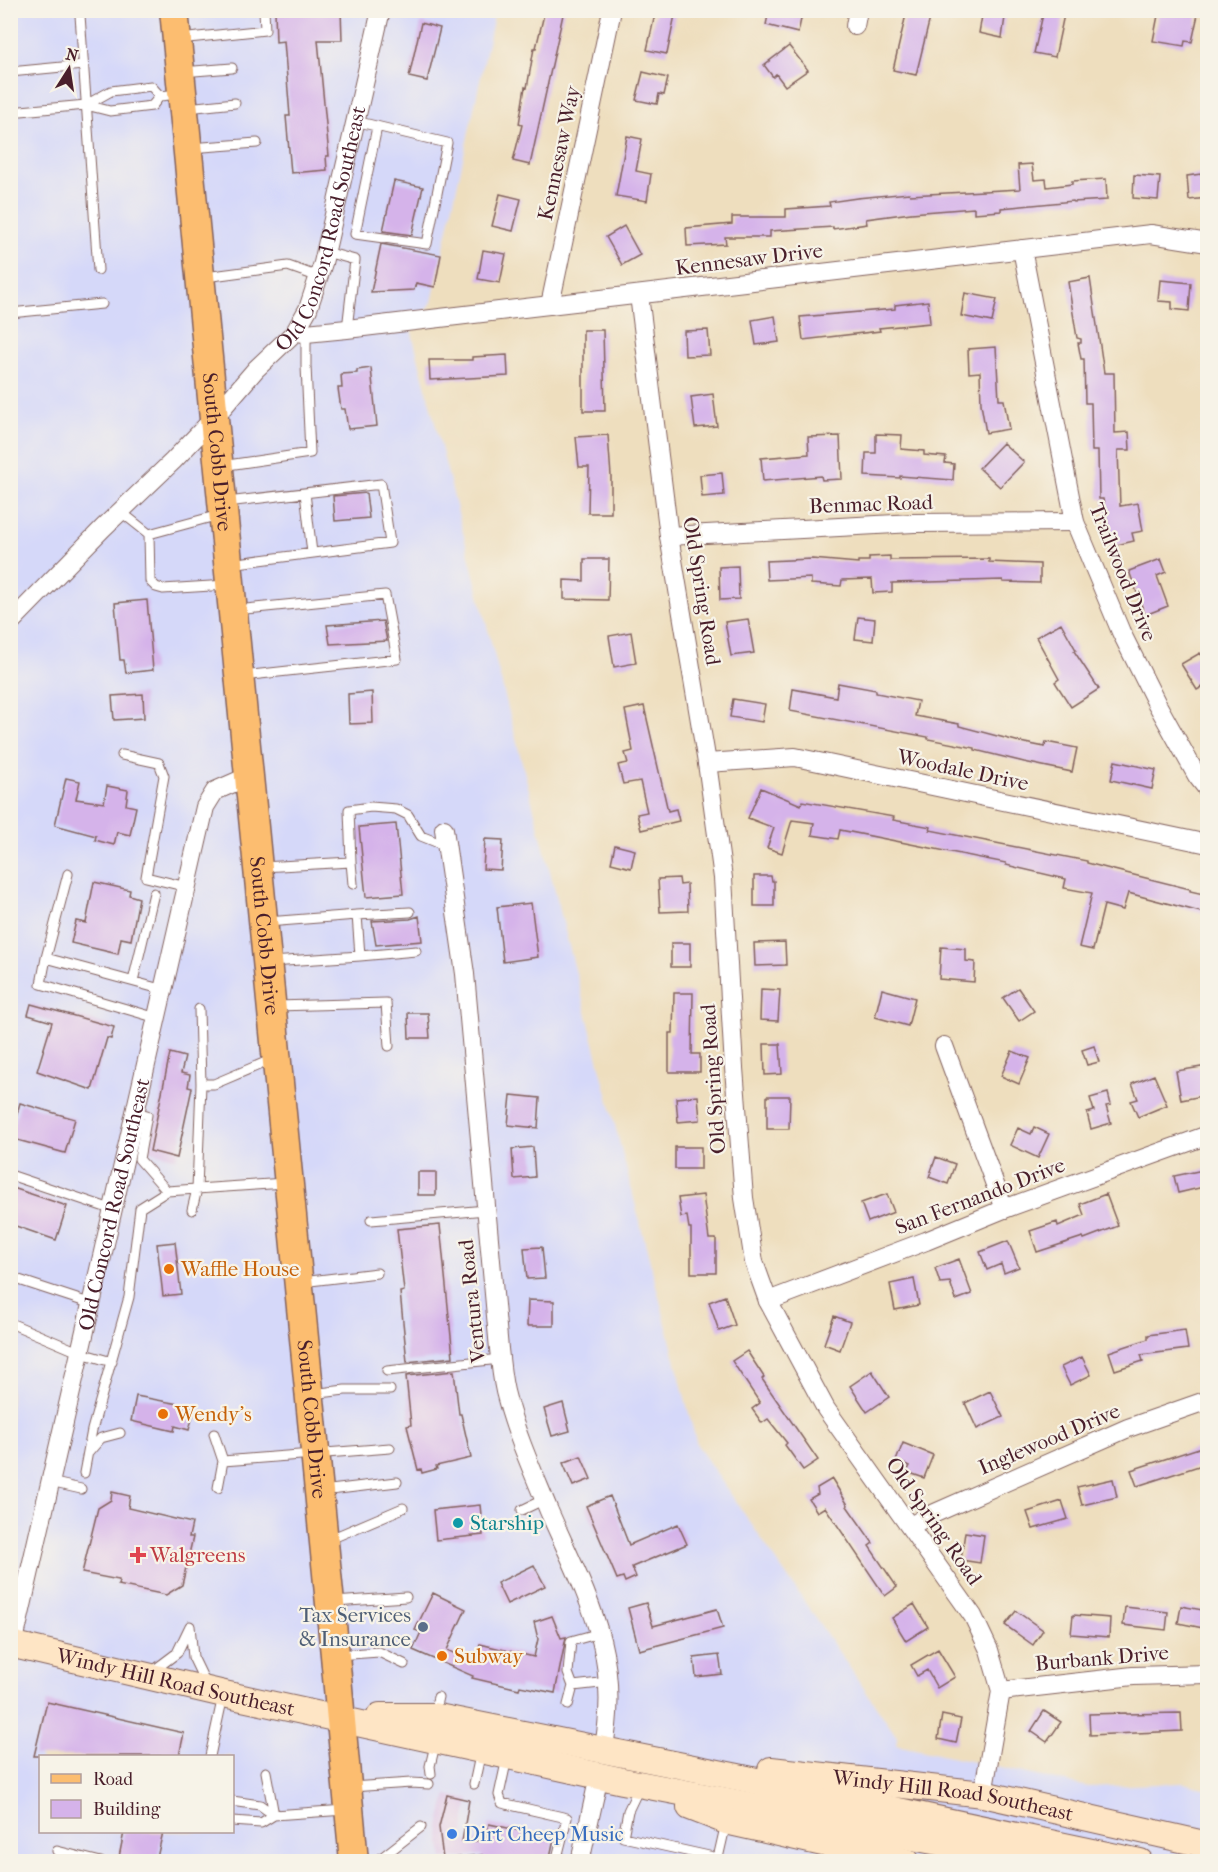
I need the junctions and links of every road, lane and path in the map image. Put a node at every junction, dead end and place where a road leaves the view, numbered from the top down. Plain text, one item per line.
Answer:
1 (174, 10) edge
2 (264, 10) edge
3 (381, 10) edge
4 (612, 10) edge
5 (80, 15) dead end
6 (176, 39) junction
7 (83, 65) junction
8 (232, 68) dead end
9 (10, 72) edge
10 (176, 92) junction
11 (235, 103) dead end
12 (86, 105) junction
13 (10, 112) edge
14 (356, 121) junction
15 (377, 126) junction
16 (257, 143) dead end
17 (187, 148) junction
18 (1208, 243) edge
19 (1022, 249) junction
20 (326, 252) junction
21 (98, 270) dead end
22 (319, 277) junction
23 (200, 278) junction
24 (639, 295) junction
25 (102, 304) dead end
26 (550, 305) junction
27 (10, 313) edge
28 (347, 329) junction
29 (301, 332) junction
30 (213, 419) junction
31 (218, 467) junction
32 (305, 493) junction
33 (222, 508) junction
34 (120, 511) junction
35 (1075, 522) junction
36 (149, 534) junction
37 (669, 536) junction
38 (312, 553) junction
39 (230, 587) junction
40 (10, 623) edge
41 (238, 677) junction
42 (122, 755) dead end
43 (707, 763) junction
44 (248, 777) junction
45 (1208, 790) edge
46 (445, 838) joint
47 (1208, 844) edge
48 (351, 862) junction
49 (256, 867) junction
50 (68, 874) dead end
51 (352, 884) dead end
52 (187, 887) junction
53 (154, 893) dead end
54 (410, 912) dead end
55 (357, 915) junction
56 (262, 922) junction
57 (416, 951) dead end
58 (360, 956) junction
59 (46, 958) junction
60 (266, 963) junction
61 (133, 981) junction
62 (164, 990) junction
63 (270, 1006) junction
64 (199, 1009) dead end
65 (157, 1018) junction
66 (389, 1046) dead end
67 (944, 1046) dead end
68 (276, 1058) junction
69 (201, 1084) junction
70 (136, 1112) junction
71 (1208, 1135) edge
72 (10, 1175) edge
73 (288, 1183) junction
74 (197, 1189) junction
75 (167, 1191) junction
76 (1004, 1209) junction
77 (114, 1210) junction
78 (192, 1210) dead end
79 (486, 1210) junction
80 (371, 1220) dead end
81 (377, 1274) dead end
82 (10, 1277) edge
83 (298, 1282) junction
84 (768, 1301) junction
85 (92, 1304) junction
86 (10, 1323) edge
87 (81, 1353) junction
88 (500, 1359) junction
89 (112, 1362) junction
90 (387, 1371) dead end
91 (390, 1390) dead end
92 (309, 1395) junction
93 (1208, 1400) edge
94 (120, 1433) dead end
95 (214, 1434) dead end
96 (390, 1448) dead end
97 (89, 1452) junction
98 (315, 1455) junction
99 (223, 1461) junction
100 (84, 1473) dead end
101 (50, 1482) junction
102 (398, 1482) dead end
103 (218, 1488) dead end
104 (81, 1489) dead end
105 (319, 1492) junction
106 (545, 1499) junction
107 (403, 1508) dead end
108 (522, 1510) dead end
109 (911, 1526) junction
110 (324, 1542) junction
111 (406, 1598) dead end
112 (330, 1602) junction
113 (600, 1633) junction
114 (11, 1649) edge
115 (335, 1655) junction
116 (404, 1664) dead end
117 (1208, 1674) edge
118 (145, 1676) junction
119 (609, 1682) junction
120 (573, 1686) junction
121 (1001, 1691) junction
122 (217, 1692) junction
123 (568, 1705) dead end
124 (341, 1718) junction
125 (436, 1718) junction
126 (481, 1750) junction
127 (210, 1755) edge
128 (507, 1755) junction
129 (696, 1769) junction
130 (266, 1772) dead end
131 (431, 1774) dead end
132 (616, 1774) junction
133 (429, 1784) dead end
134 (474, 1784) dead end
135 (984, 1794) junction
136 (348, 1798) junction
137 (234, 1801) edge
138 (274, 1815) junction
139 (234, 1821) edge
140 (726, 1821) junction
141 (421, 1827) dead end
142 (1208, 1845) edge
143 (57, 1851) dead end
144 (101, 1862) edge
145 (354, 1862) edge
146 (376, 1862) edge
147 (556, 1862) edge
148 (580, 1862) edge
149 (907, 1862) edge
150 (1042, 1862) edge
151 (1140, 1862) edge

1 - 6 main road, South Cobb Drive
2 - 6 lane
3 - 14 street, Old Concord Road Southeast
4 - 26 street, Kennesaw Way
5 - 7 lane
6 - 10 main road, South Cobb Drive
7 - 9 lane
7 - 12 lane
8 - 10 lane
10 - 11 lane
10 - 12 lane
10 - 12 lane
10 - 17 main road, South Cobb Drive
12 - 13 lane
12 - 21 lane
14 - 15 lane
14 - 20 street, Old Concord Road Southeast
15 - 15 lane
16 - 17 lane
17 - 23 main road, South Cobb Drive
18 - 19 street, Kennesaw Drive
19 - 24 street, Kennesaw Drive
19 - 35 street, Trailwood Drive
20 - 22 street, Old Concord Road Southeast
20 - 28 lane
22 - 23 lane
22 - 29 street, Old Concord Road Southeast
23 - 30 main road, South Cobb Drive
24 - 26 street, Kennesaw Drive
24 - 37 street, Old Spring Road
25 - 27 lane
26 - 28 street, Kennesaw Drive
28 - 29 street, Kennesaw Drive
29 - 30 street, Old Concord Road Southeast
29 - 31 lane
30 - 31 main road, South Cobb Drive
30 - 34 street, Old Concord Road Southeast
31 - 33 main road, South Cobb Drive
32 - 33 lane
32 - 38 lane
32 - 38 lane
33 - 36 lane
33 - 39 main road, South Cobb Drive
34 - 36 lane
34 - 40 street, Old Concord Road Southeast
35 - 37 street, Benmac Road
35 - 45 street, Trailwood Drive
36 - 39 lane
37 - 43 street, Old Spring Road
38 - 39 lane
39 - 41 main road, South Cobb Drive
39 - 41 lane
41 - 44 main road, South Cobb Drive
42 - 52 lane
43 - 47 street, Woodale Drive
43 - 84 street, Old Spring Road
44 - 49 main road, South Cobb Drive
44 - 52 street, Old Concord Road Southeast
46 - 48 lane
46 - 79 street, Ventura Road
48 - 49 lane
48 - 51 lane
49 - 56 main road, South Cobb Drive
50 - 59 lane
52 - 62 street, Old Concord Road Southeast
53 - 61 lane
54 - 55 lane
55 - 56 lane
55 - 58 lane
56 - 60 main road, South Cobb Drive
57 - 58 lane
58 - 60 lane
59 - 61 lane
59 - 65 lane
60 - 63 main road, South Cobb Drive
61 - 62 lane
62 - 65 street, Old Concord Road Southeast
63 - 66 lane
63 - 68 main road, South Cobb Drive
64 - 69 lane
65 - 70 street, Old Concord Road Southeast
67 - 76 street
68 - 69 lane
68 - 73 main road, South Cobb Drive
69 - 74 lane
70 - 75 lane
70 - 77 street, Old Concord Road Southeast
71 - 76 street, San Fernando Drive
72 - 77 lane
73 - 74 lane
73 - 83 main road, South Cobb Drive
74 - 75 lane
74 - 78 lane
75 - 89 lane
76 - 84 street, San Fernando Drive
77 - 85 street, Old Concord Road Southeast
79 - 80 lane
79 - 88 street, Ventura Road
81 - 83 lane
82 - 85 lane
83 - 92 main road, South Cobb Drive
84 - 109 street, Old Spring Road
85 - 87 street, Old Concord Road Southeast
86 - 87 lane
87 - 89 lane
87 - 101 street, Old Concord Road Southeast
88 - 90 lane
88 - 106 street, Ventura Road
89 - 97 lane
91 - 92 lane
92 - 98 main road, South Cobb Drive
93 - 109 street, Inglewood Drive
94 - 97 lane
95 - 99 lane
96 - 98 lane
97 - 100 lane
98 - 99 lane
98 - 105 main road, South Cobb Drive
99 - 103 lane
101 - 104 lane
101 - 114 street, Old Concord Road Southeast
102 - 105 lane
105 - 110 main road, South Cobb Drive
106 - 108 lane
106 - 113 street, Ventura Road
107 - 110 lane
109 - 121 street, Old Spring Road
110 - 112 main road, South Cobb Drive
111 - 112 lane
112 - 115 main road, South Cobb Drive
113 - 119 street, Ventura Road
113 - 120 lane
114 - 118 main road, Windy Hill Road Southeast
115 - 116 lane
115 - 124 main road, South Cobb Drive
117 - 121 street, Burbank Drive
118 - 122 main road, Windy Hill Road Southeast
118 - 122 lane
119 - 120 lane
119 - 132 street, Ventura Road
120 - 123 lane
121 - 135 street, Old Spring Road
122 - 124 main road, Windy Hill Road Southeast
122 - 127 lane
124 - 125 main road, Windy Hill Road Southeast
124 - 136 main road, South Cobb Drive
125 - 126 main road, Windy Hill Road Southeast
125 - 131 lane
125 - 132 main road, Windy Hill Road Southeast
126 - 128 main road, Windy Hill Road Southeast
126 - 134 lane
128 - 132 main road, Windy Hill Road Southeast
128 - 147 lane
129 - 132 main road, Windy Hill Road Southeast
129 - 135 main road, Windy Hill Road Southeast
129 - 151 main road, Windy Hill Road Southeast
130 - 138 lane
132 - 140 main road, Windy Hill Road Southeast
132 - 140 lane
132 - 148 street, Ventura Road
132 - 150 main road, Windy Hill Road Southeast
133 - 136 lane
135 - 142 main road, Windy Hill Road Southeast
136 - 138 lane
136 - 145 main road, South Cobb Drive
137 - 138 lane
138 - 139 lane
140 - 149 main road, Windy Hill Road Southeast
141 - 146 lane
143 - 144 lane

